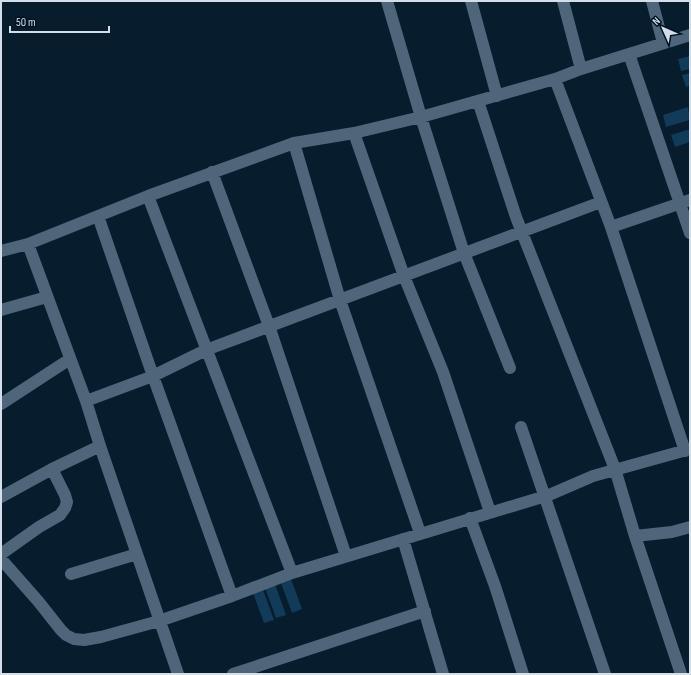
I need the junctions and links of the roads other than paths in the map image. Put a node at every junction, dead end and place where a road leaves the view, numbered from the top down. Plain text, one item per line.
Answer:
1 (388, 1) edge
2 (471, 1) edge
3 (563, 1) edge
4 (652, 1) edge
5 (690, 35) edge
6 (663, 43) junction
7 (629, 54) junction
8 (581, 69) junction
9 (555, 79) junction
10 (497, 96) junction
11 (478, 101) junction
12 (420, 117) junction
13 (354, 133) junction
14 (294, 143) junction
15 (212, 172) junction
16 (148, 196) junction
17 (602, 202) junction
18 (685, 202) edge
19 (98, 216) junction
20 (611, 226) junction
21 (522, 232) junction
22 (690, 233) edge
23 (28, 244) junction
24 (1, 251) edge
25 (464, 253) junction
26 (404, 276) junction
27 (47, 298) junction
28 (340, 300) junction
29 (1, 310) edge
30 (270, 326) junction
31 (206, 350) junction
32 (70, 359) junction
33 (510, 368) dead end
34 (153, 376) junction
35 (86, 401) junction
36 (1, 404) edge
37 (521, 427) dead end
38 (100, 446) junction
39 (688, 450) edge
40 (52, 469) junction
41 (615, 469) junction
42 (3, 492) edge
43 (544, 496) junction
44 (490, 512) junction
45 (470, 518) junction
46 (690, 527) edge
47 (420, 533) junction
48 (635, 536) junction
49 (404, 538) junction
50 (1, 554) edge
51 (137, 554) junction
52 (346, 556) junction
53 (1, 560) edge
54 (292, 573) junction
55 (71, 574) dead end
56 (232, 596) junction
57 (425, 611) junction
58 (160, 621) junction
59 (178, 674) edge
60 (233, 674) edge
61 (443, 674) edge
62 (523, 674) edge
63 (605, 674) edge
64 (681, 674) edge

1 - 12 street
2 - 10 street
3 - 8 street
4 - 6 street
5 - 6 street
6 - 7 street
7 - 8 street
7 - 18 street
8 - 9 street
9 - 10 street
9 - 17 street
10 - 11 street
11 - 12 street
11 - 21 street
12 - 13 street
12 - 25 street
13 - 14 street
13 - 26 street
14 - 15 street
14 - 28 street
15 - 16 street
15 - 30 street
16 - 19 street
16 - 31 street
17 - 20 street
17 - 21 street
18 - 20 street
18 - 22 street
19 - 23 street
19 - 34 street
20 - 39 street
21 - 25 street
21 - 41 street
23 - 24 street
23 - 27 street
25 - 26 street
25 - 33 street
26 - 28 street
26 - 44 street
27 - 29 street
27 - 32 street
28 - 30 street
28 - 47 street
30 - 31 street
30 - 52 street
31 - 34 street
31 - 54 street
32 - 35 street
32 - 36 street
34 - 35 street
34 - 56 street
35 - 38 street
37 - 43 street
38 - 40 street
38 - 51 street
39 - 41 street
40 - 42 street
40 - 50 street
41 - 43 street
41 - 48 street
43 - 44 street
43 - 63 street
44 - 45 street
45 - 47 street
45 - 62 street
46 - 48 street
47 - 49 street
48 - 64 street
49 - 52 street
49 - 57 street
51 - 55 street
51 - 58 street
52 - 54 street
53 - 58 street
54 - 56 street
56 - 58 street
57 - 60 street
57 - 61 street
58 - 59 street

